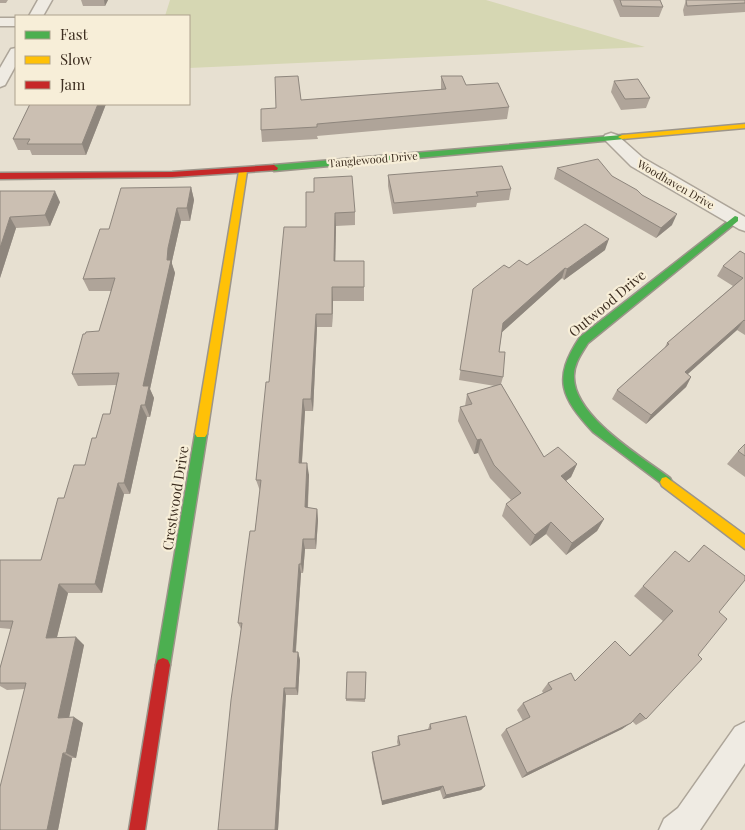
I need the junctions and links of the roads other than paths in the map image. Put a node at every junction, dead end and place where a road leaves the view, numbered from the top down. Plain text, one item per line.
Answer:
1 (45, 0) edge
2 (37, 15) edge
3 (0, 22) edge
4 (15, 22) edge
5 (15, 54) edge
6 (0, 82) edge
7 (745, 126) edge
8 (611, 138) junction
9 (243, 171) junction
10 (0, 176) edge
11 (740, 222) edge
12 (745, 543) edge
13 (745, 737) edge
14 (137, 830) edge
15 (675, 830) edge

1 - 2 street
3 - 4 street
5 - 6 street
7 - 8 street, Tanglewood Drive
8 - 9 street, Tanglewood Drive
8 - 11 street, Woodhaven Drive
9 - 10 street, Tanglewood Drive
9 - 14 street, Crestwood Drive
11 - 12 street, Outwood Drive
13 - 15 street

